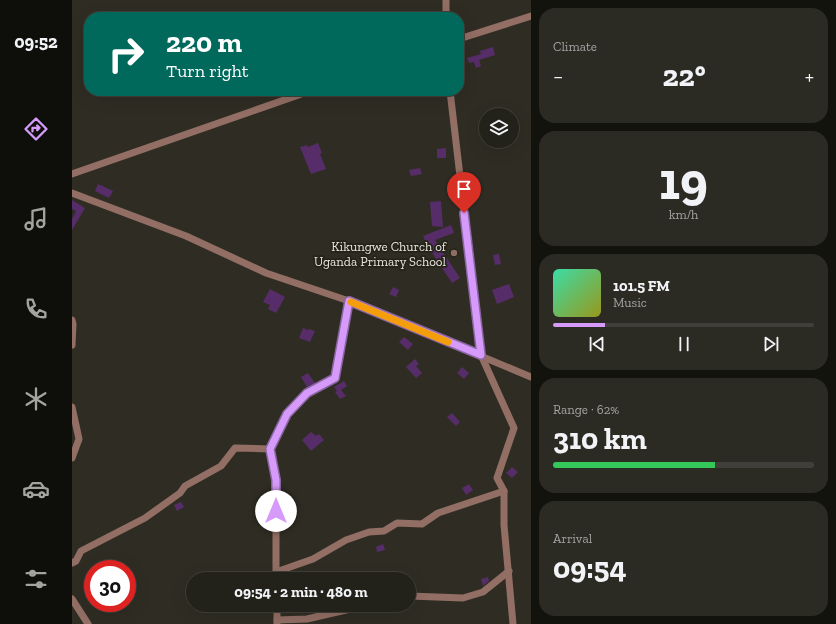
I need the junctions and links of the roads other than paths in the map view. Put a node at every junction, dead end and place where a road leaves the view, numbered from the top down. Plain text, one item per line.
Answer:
1 (446, 0) edge
2 (446, 12) edge
3 (531, 16) edge
4 (464, 37) edge
5 (296, 96) edge
6 (451, 96) edge
7 (72, 174) edge
8 (72, 193) edge
9 (349, 301) junction
10 (72, 320) edge
11 (72, 345) edge
12 (481, 355) junction
13 (531, 377) edge
14 (72, 407) edge
15 (270, 449) junction
16 (72, 458) edge
17 (504, 491) junction
18 (72, 563) edge
19 (509, 571) junction
20 (276, 572) edge
21 (285, 572) edge
22 (416, 596) edge
23 (72, 599) edge
24 (335, 612) edge
25 (277, 622) edge
26 (88, 624) edge
27 (513, 624) edge

1 - 2 street
3 - 4 street
5 - 7 street
6 - 12 street
8 - 9 street
9 - 12 street
9 - 15 street
10 - 11 street
12 - 13 street
12 - 17 street
14 - 16 street
15 - 18 street
15 - 20 street
17 - 19 street
17 - 21 street
19 - 22 street
19 - 27 street
23 - 26 street
24 - 25 street

